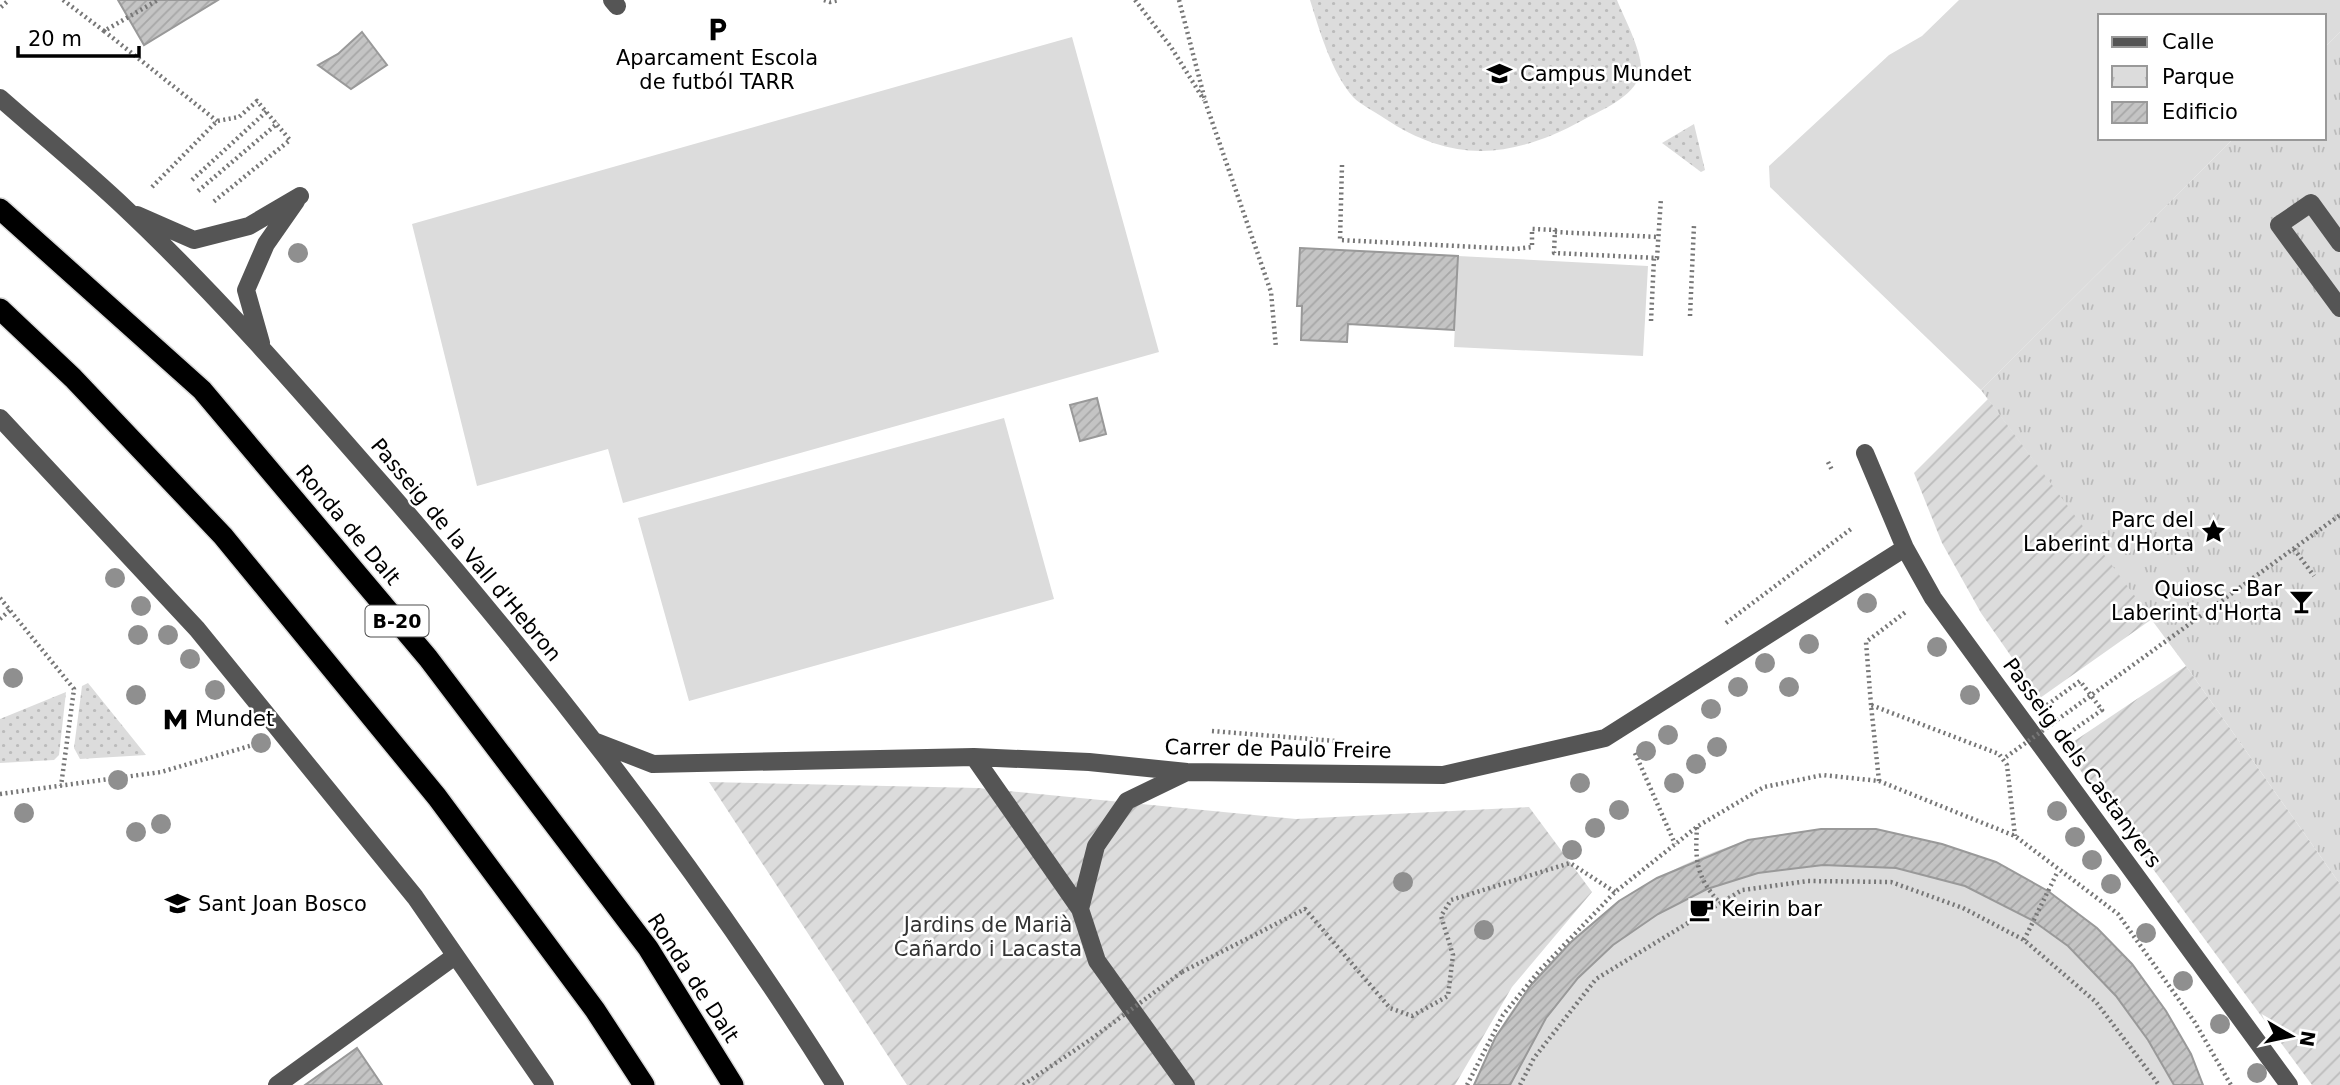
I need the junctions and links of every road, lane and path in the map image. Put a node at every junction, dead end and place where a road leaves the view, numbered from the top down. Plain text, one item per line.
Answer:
1 (9, 0) edge
2 (63, 0) edge
3 (158, 0) edge
4 (824, 0) edge
5 (839, 0) edge
6 (1135, 0) edge
7 (1179, 0) edge
8 (1, 6) edge
9 (104, 31) junction
10 (0, 98) edge
11 (1206, 104) junction
12 (267, 111) junction
13 (217, 121) junction
14 (278, 123) junction
15 (1342, 165) dead end
16 (192, 180) dead end
17 (152, 187) dead end
18 (198, 191) dead end
19 (1661, 198) dead end
20 (210, 205) dead end
21 (0, 209) edge
22 (127, 210) junction
23 (1694, 225) dead end
24 (1555, 232) junction
25 (1658, 237) junction
26 (2340, 243) edge
27 (1654, 258) junction
28 (2340, 308) edge
29 (0, 309) edge
30 (1690, 316) dead end
31 (1651, 321) dead end
32 (262, 346) junction
33 (1276, 348) dead end
34 (4, 430) edge
35 (1865, 453) dead end
36 (1828, 462) dead end
37 (1832, 471) dead end
38 (2340, 516) edge
39 (1851, 529) dead end
40 (1905, 548) junction
41 (2294, 549) junction
42 (2314, 576) dead end
43 (0, 598) edge
44 (10, 610) junction
45 (1909, 610) dead end
46 (0, 619) edge
47 (1720, 627) dead end
48 (2092, 696) junction
49 (1871, 705) junction
50 (2041, 710) dead end
51 (1623, 727) junction
52 (1212, 731) dead end
53 (2062, 739) dead end
54 (1337, 741) dead end
55 (596, 742) junction
56 (254, 744) dead end
57 (974, 757) junction
58 (2005, 758) junction
59 (1186, 772) junction
60 (1879, 780) junction
61 (61, 786) junction
62 (0, 794) edge
63 (1698, 826) junction
64 (2015, 836) junction
65 (1675, 844) junction
66 (2059, 870) junction
67 (1615, 892) junction
68 (1719, 902) junction
69 (1080, 909) junction
70 (2024, 940) junction
71 (456, 956) junction
72 (277, 1085) edge
73 (545, 1085) edge
74 (643, 1085) edge
75 (733, 1085) edge
76 (835, 1085) edge
77 (1023, 1085) edge
78 (1186, 1085) edge
79 (1467, 1085) edge
80 (1520, 1085) edge
81 (2159, 1085) edge
82 (2231, 1085) edge
83 (2289, 1085) edge

1 - 8 path
2 - 9 path
3 - 9 path
4 - 5 path
6 - 11 path
7 - 11 path
9 - 13 path
10 - 22 street, Passeig de la Vall d'Hebron
11 - 33 path
12 - 13 path
12 - 14 path
12 - 16 path
13 - 17 path
14 - 18 path
14 - 20 path
15 - 24 path
19 - 25 path
21 - 75 highway, Ronda de Dalt / B-20
22 - 32 street, Passeig de la Vall d'Hebron
22 - 32 street
23 - 30 path
24 - 25 path
24 - 27 path
25 - 27 path
26 - 28 street
27 - 31 path
29 - 74 highway
32 - 55 street, Passeig de la Vall d'Hebron
34 - 71 street
35 - 40 street, Passeig dels Castanyers
36 - 37 path
38 - 41 path
39 - 47 path
40 - 51 street, Carrer de Paulo Freire
40 - 83 street, Passeig dels Castanyers
41 - 42 path
41 - 48 path
43 - 44 path
44 - 46 path
44 - 61 path
45 - 49 path
48 - 50 path
48 - 53 path
48 - 58 path, bridge
49 - 58 path
49 - 60 path
51 - 59 street, Carrer de Paulo Freire
51 - 65 path
52 - 54 path, Carrer de Paulo Freire
55 - 57 street, Carrer de Paulo Freire
55 - 76 street, Passeig de la Vall d'Hebron
56 - 61 path
57 - 59 street, Carrer de Paulo Freire
57 - 69 street
58 - 64 path
59 - 69 street
60 - 63 path
60 - 64 path
61 - 62 path
63 - 65 path
63 - 68 path
64 - 66 path
65 - 67 path
66 - 70 path
66 - 82 path
67 - 77 path, bridge
67 - 79 path
68 - 70 path
68 - 80 path
69 - 78 street
70 - 81 path
71 - 72 street
71 - 73 street

